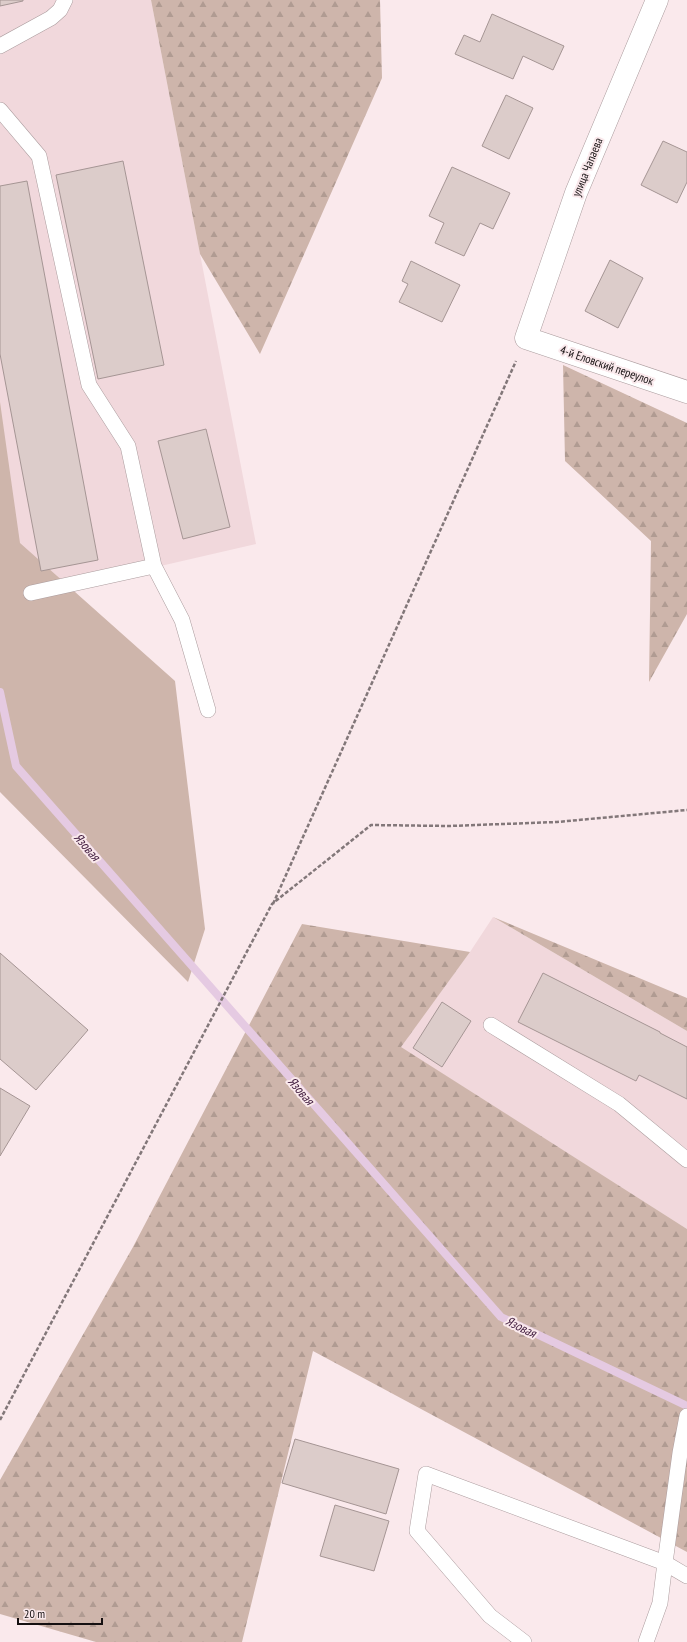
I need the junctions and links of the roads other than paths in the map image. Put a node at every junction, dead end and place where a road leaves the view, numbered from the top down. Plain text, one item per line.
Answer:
1 (65, 0) edge
2 (657, 0) edge
3 (0, 46) edge
4 (0, 110) edge
5 (526, 338) joint
6 (687, 392) edge
7 (154, 566) junction
8 (31, 593) dead end
9 (208, 710) dead end
10 (490, 1026) dead end
11 (687, 1160) edge
12 (687, 1416) edge
13 (665, 1564) junction
14 (687, 1576) edge
15 (524, 1642) edge
16 (646, 1642) edge

1 - 3 lane
2 - 5 street, улица Чапаева
4 - 7 lane
5 - 6 street, 4-й Еловский переулок
7 - 8 lane
7 - 9 lane
10 - 11 lane
12 - 13 lane
13 - 14 lane
13 - 15 lane
13 - 16 lane

